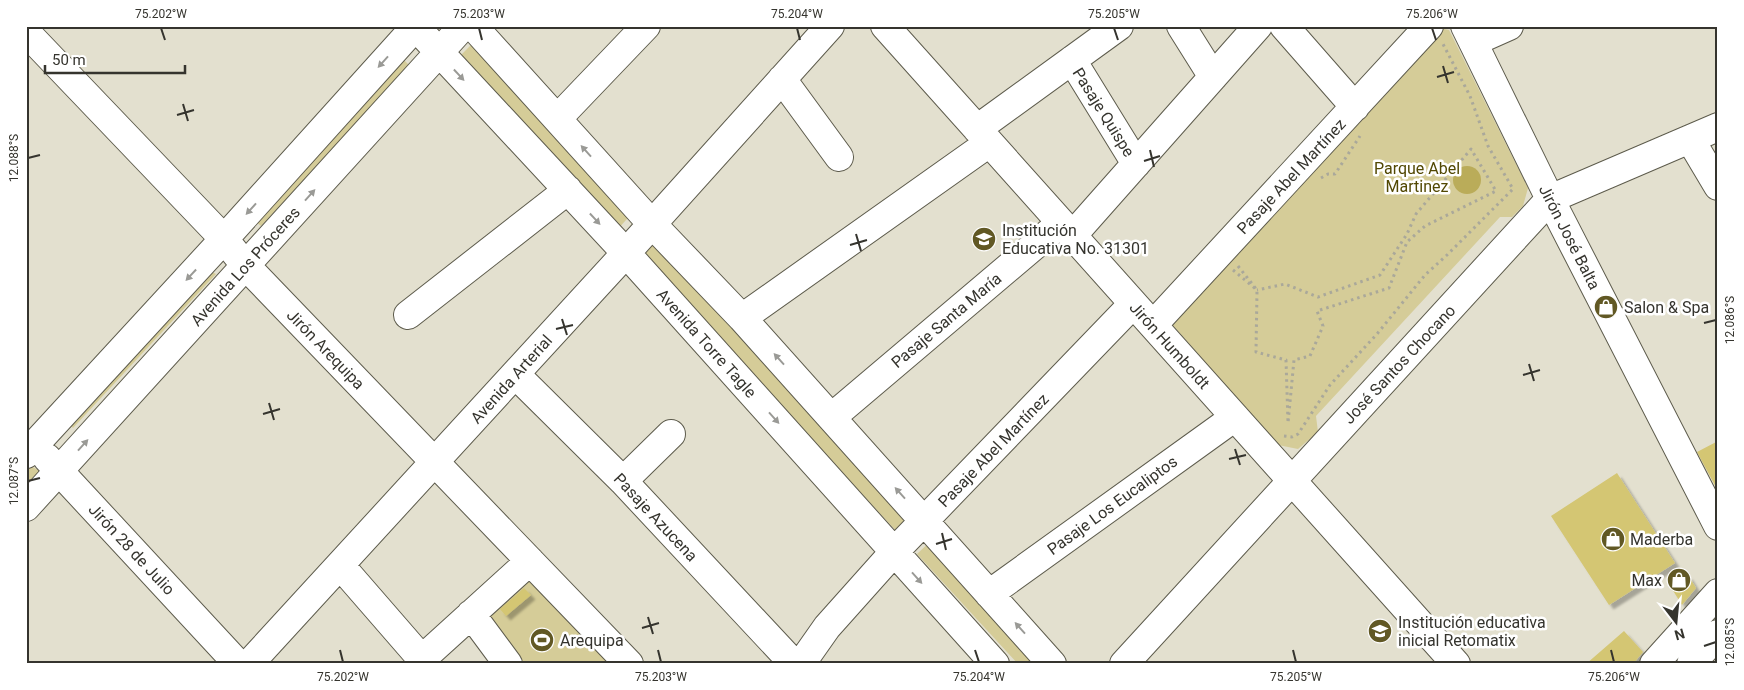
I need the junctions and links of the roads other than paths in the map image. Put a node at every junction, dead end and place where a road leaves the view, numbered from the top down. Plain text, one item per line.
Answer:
1 (415, 26) edge
2 (463, 26) edge
3 (473, 26) edge
4 (646, 26) edge
5 (830, 26) edge
6 (1119, 26) edge
7 (1182, 26) edge
8 (1258, 26) edge
9 (1284, 26) edge
10 (1509, 26) edge
11 (889, 27) edge
12 (1434, 31) edge
13 (26, 32) edge
14 (1469, 34) edge
15 (438, 53) junction
16 (1072, 60) junction
17 (1214, 77) junction
18 (782, 79) junction
19 (1355, 107) junction
20 (557, 119) junction
21 (1718, 127) edge
22 (983, 136) junction
23 (1690, 139) junction
24 (839, 157) dead end
25 (1136, 164) junction
26 (1718, 186) edge
27 (568, 190) junction
28 (1550, 199) junction
29 (652, 224) junction
30 (1067, 229) junction
31 (224, 239) junction
32 (626, 252) junction
33 (245, 265) junction
34 (1133, 304) junction
35 (408, 315) dead end
36 (742, 318) junction
37 (1153, 325) junction
38 (515, 374) junction
39 (832, 417) junction
40 (1235, 417) junction
41 (671, 434) dead end
42 (29, 445) edge
43 (435, 462) junction
44 (59, 471) junction
45 (623, 481) junction
46 (1292, 481) junction
47 (26, 507) edge
48 (924, 520) junction
49 (1718, 526) edge
50 (894, 552) junction
51 (530, 561) junction
52 (340, 565) junction
53 (1718, 593) edge
54 (989, 594) junction
55 (471, 614) junction
56 (1718, 634) edge
57 (424, 661) edge
58 (238, 664) edge
59 (250, 664) edge
60 (508, 664) edge
61 (629, 664) edge
62 (794, 664) edge
63 (801, 664) edge
64 (995, 664) edge
65 (1052, 664) edge
66 (1124, 664) edge
67 (1456, 664) edge
68 (1654, 664) edge
69 (1691, 664) edge

1 - 15 street, Avenida Torre Tagle
1 -> 31 street, Avenida Los Próceres
2 - 15 street, Avenida Los Próceres
3 - 20 street
4 - 20 street
5 - 18 street, Avenida Arterial
6 - 16 street
7 - 17 street
8 - 17 street, Pasaje Santa María
9 - 19 street
10 - 14 street
11 - 22 street, Jirón Humboldt
12 - 19 street, Pasaje Abel Martínez
13 - 31 street, Jirón Arequipa
14 - 28 street, Jirón José Balta
15 -> 27 street, Avenida Torre Tagle
33 -> 15 street, Avenida Los Próceres
16 - 22 street
16 - 25 street, Pasaje Quispe
17 - 25 street, Pasaje Santa María
18 - 24 street
18 - 29 street, Avenida Arterial
19 - 37 street, Pasaje Abel Martínez
29 -> 20 street
21 - 23 street, José Santos Chocano
22 - 30 street, Jirón Humboldt
22 - 36 street
23 - 26 street
23 - 28 street, José Santos Chocano
25 - 30 street, Pasaje Santa María
27 -> 32 street, Avenida Torre Tagle
27 - 35 street
28 - 46 street, José Santos Chocano
28 - 49 street, Jirón José Balta
29 - 32 street, Avenida Arterial
29 - 36 street
30 - 34 street, Jirón Humboldt
30 - 39 street, Pasaje Santa María
31 - 33 street, Jirón Arequipa
31 -> 42 street, Avenida Los Próceres
32 - 38 street, Avenida Arterial
32 -> 50 street, Avenida Torre Tagle
33 - 43 street, Jirón Arequipa
44 -> 33 street, Avenida Los Próceres
34 - 37 street, Jirón Humboldt
34 - 48 street, Pasaje Abel Martínez
39 -> 36 street
37 - 40 street, Jirón Humboldt
38 - 43 street, Avenida Arterial
38 - 45 street, Pasaje Azucena
48 -> 39 street
40 - 46 street, Jirón Humboldt
40 - 54 street, Pasaje Los Eucaliptos
41 - 45 street
42 - 44 street, Jirón 28 de Julio
43 - 51 street, Jirón Arequipa
43 - 52 street, Avenida Arterial
44 - 47 street, Avenida Los Próceres
44 - 58 street, Jirón 28 de Julio
45 - 62 street, Pasaje Azucena
46 - 66 street, José Santos Chocano
46 - 67 street, Jirón Humboldt
48 - 50 street, Pasaje Abel Martínez
48 - 54 street
50 - 63 street, Pasaje Abel Martínez
50 -> 64 street, Avenida Torre Tagle
51 - 55 street
51 - 61 street, Jirón Arequipa
52 - 57 street
52 - 59 street, Avenida Arterial
53 - 68 street
65 -> 54 street
55 - 57 street
55 - 60 street
56 - 69 street

